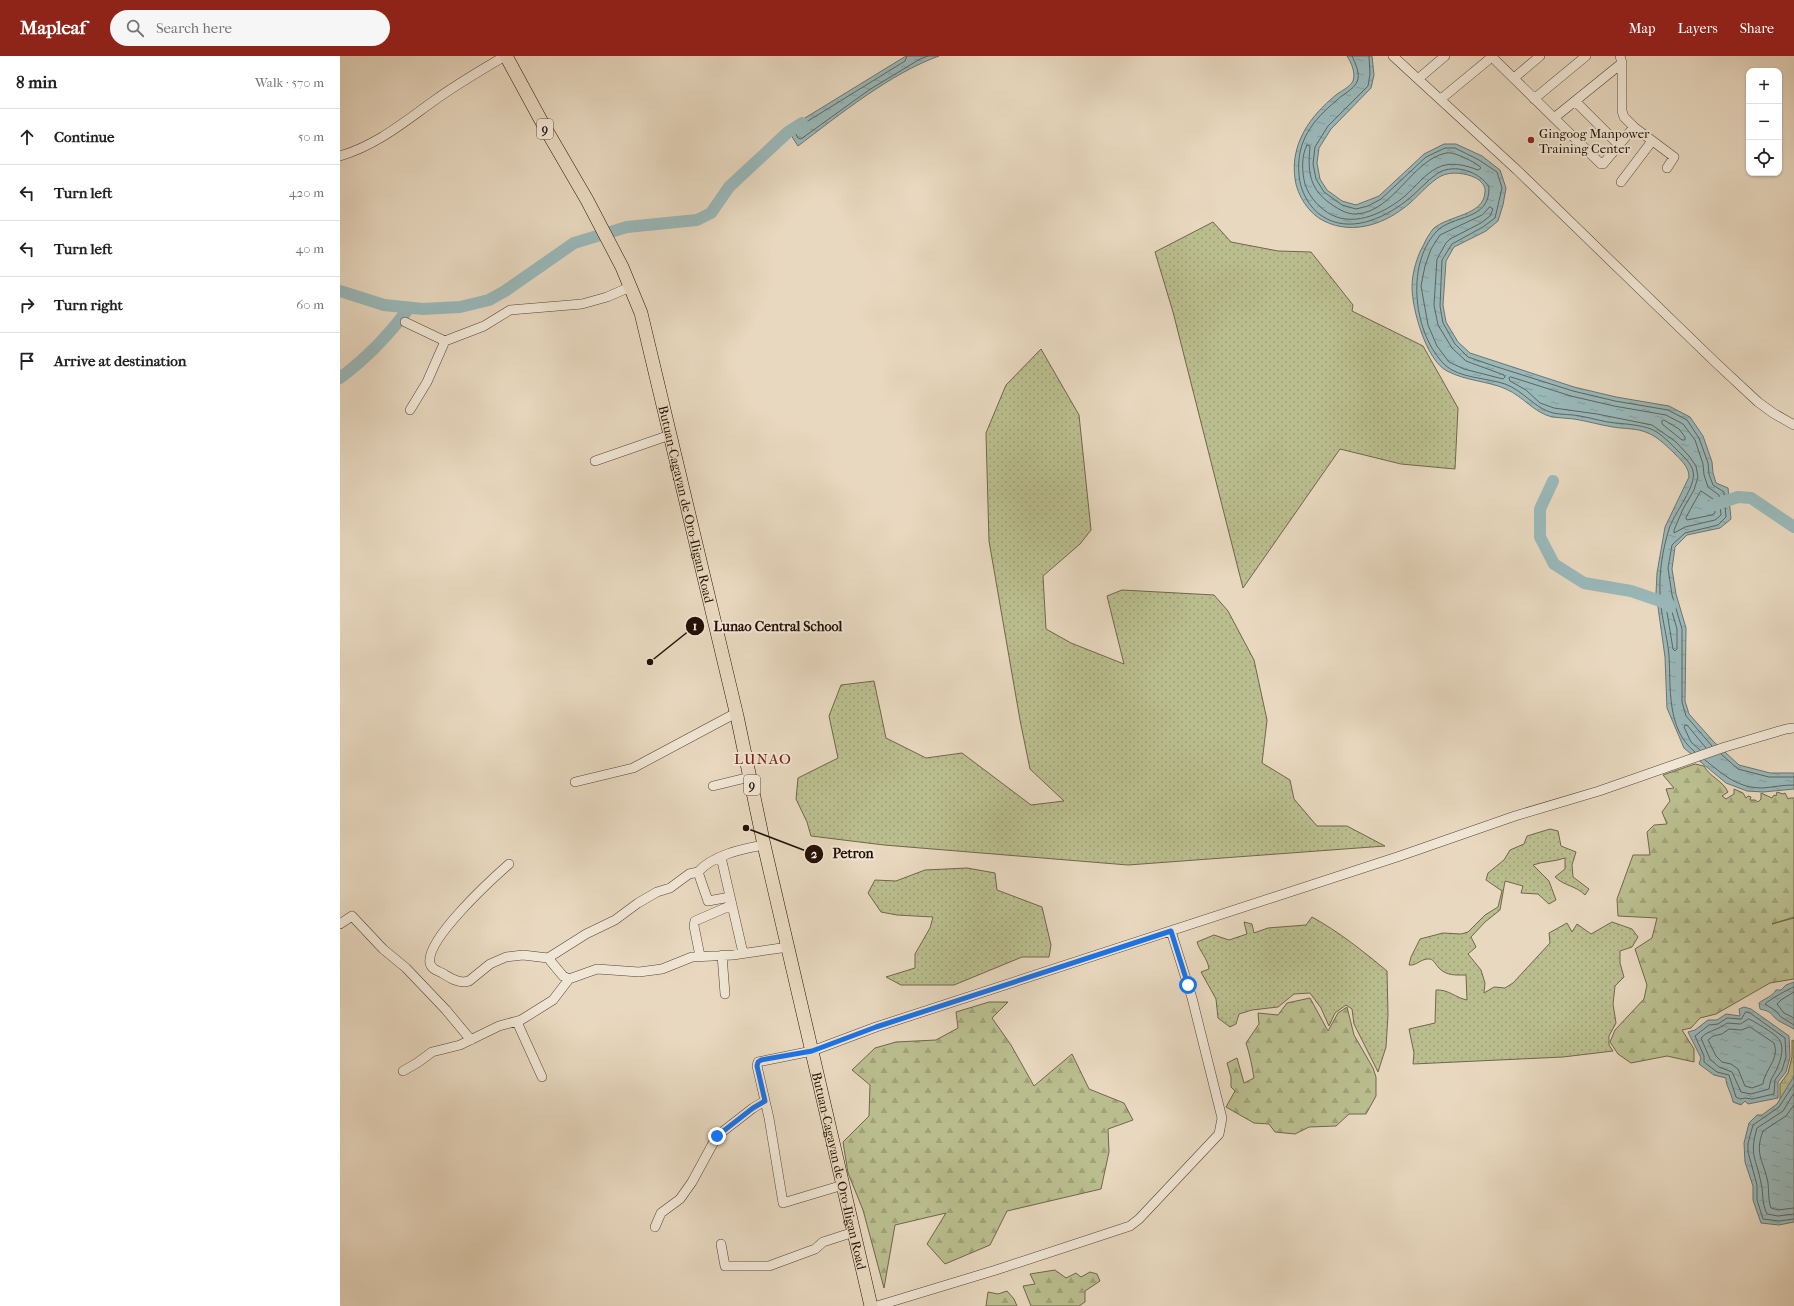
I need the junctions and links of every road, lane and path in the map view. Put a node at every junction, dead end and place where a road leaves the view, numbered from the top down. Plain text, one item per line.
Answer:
1 (506, 56) edge
2 (1393, 56) edge
3 (1446, 56) edge
4 (1492, 56) edge
5 (1540, 56) edge
6 (1586, 56) edge
7 (1621, 59) edge
8 (1514, 78) junction
9 (1418, 79) junction
10 (1441, 99) junction
11 (1534, 99) junction
12 (1575, 101) junction
13 (1554, 118) junction
14 (1634, 127) junction
15 (1652, 142) junction
16 (1618, 145) junction
17 (340, 156) edge
18 (1667, 168) dead end
19 (1621, 182) dead end
20 (630, 287) junction
21 (406, 322) dead end
22 (445, 342) junction
23 (410, 410) dead end
24 (1794, 425) edge
25 (670, 435) junction
26 (595, 461) dead end
27 (736, 714) junction
28 (1794, 728) edge
29 (750, 777) junction
30 (575, 782) dead end
31 (713, 786) dead end
32 (764, 845) junction
33 (721, 857) junction
34 (509, 864) dead end
35 (698, 872) junction
36 (731, 901) junction
37 (340, 924) edge
38 (1171, 931) junction
39 (788, 947) junction
40 (743, 954) junction
41 (722, 955) junction
42 (700, 956) junction
43 (548, 958) junction
44 (569, 979) junction
45 (725, 994) dead end
46 (517, 1022) junction
47 (471, 1040) junction
48 (812, 1051) junction
49 (403, 1071) dead end
50 (542, 1077) dead end
51 (765, 1101) junction
52 (843, 1185) junction
53 (655, 1227) dead end
54 (854, 1232) junction
55 (721, 1244) dead end
56 (871, 1306) edge
57 (877, 1306) edge

1 - 17 street
1 - 20 highway, Butuan-Cagayan de Oro-Iligan Road / 9
2 - 9 street
3 - 9 street
4 - 8 street
4 - 10 street
5 - 8 street
6 - 11 street
7 - 12 street
7 - 14 street
8 - 11 street
9 - 10 street
10 - 24 street
11 - 13 street
12 - 13 street
12 - 16 street
13 - 16 street
14 - 15 street
14 - 16 street
15 - 18 street
15 - 19 street
20 - 22 street
20 - 25 highway, Butuan-Cagayan de Oro-Iligan Road / 9
21 - 22 street
22 - 23 street
25 - 26 street
25 - 27 highway, Butuan-Cagayan de Oro-Iligan Road / 9
27 - 29 highway, Butuan-Cagayan de Oro-Iligan Road / 9
27 - 30 street
28 - 38 street
29 - 31 street
29 - 32 highway, Butuan-Cagayan de Oro-Iligan Road / 9
32 - 33 street
32 - 39 highway, Butuan-Cagayan de Oro-Iligan Road / 9
33 - 35 street
33 - 36 street
34 - 43 street
35 - 36 street
35 - 43 street
36 - 40 street
36 - 42 street
37 - 47 street
38 - 48 street
38 - 57 street
39 - 40 street
39 - 48 highway, Butuan-Cagayan de Oro-Iligan Road / 9
40 - 41 street
41 - 42 street
41 - 45 street
42 - 44 street
43 - 44 street
44 - 46 street
46 - 47 street
46 - 50 street
47 - 49 street
48 - 51 street
48 - 52 highway, Butuan-Cagayan de Oro-Iligan Road / 9
51 - 52 street
51 - 53 street
52 - 54 highway, Butuan-Cagayan de Oro-Iligan Road / 9
54 - 55 street
54 - 56 highway, Butuan-Cagayan de Oro-Iligan Road / 9

